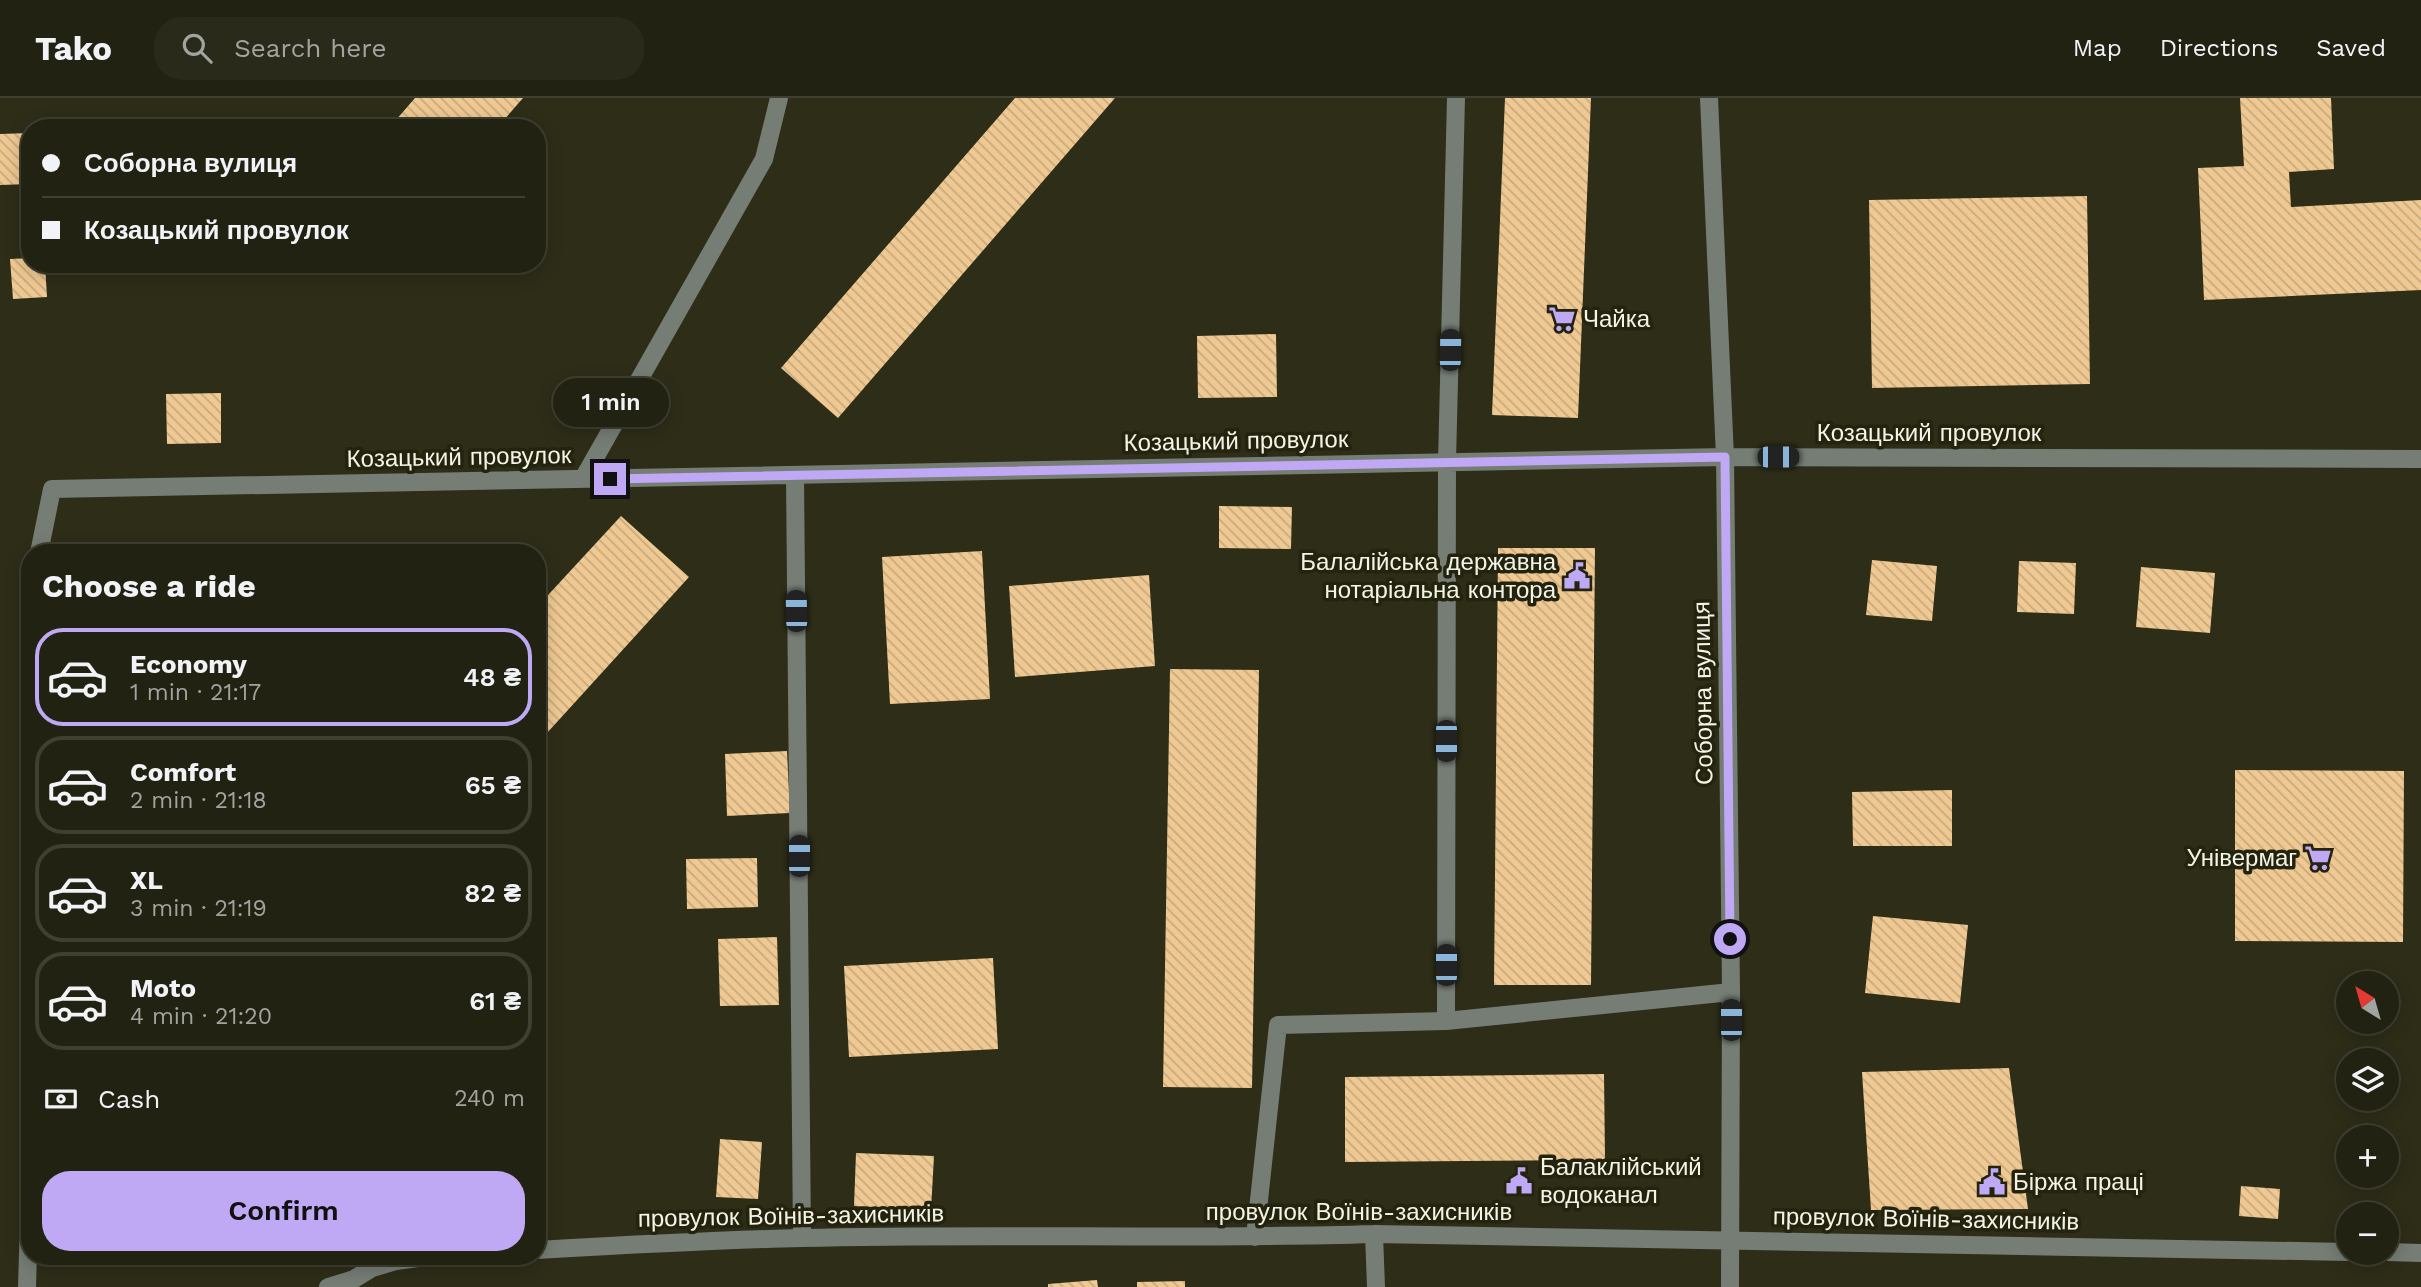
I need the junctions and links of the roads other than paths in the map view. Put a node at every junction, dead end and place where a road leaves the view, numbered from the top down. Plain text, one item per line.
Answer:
1 (779, 98) edge
2 (1456, 98) edge
3 (1709, 98) edge
4 (1725, 457) junction
5 (2421, 459) edge
6 (1447, 462) junction
7 (795, 475) junction
8 (583, 479) junction
9 (41, 544) edge
10 (1731, 992) junction
11 (1446, 1021) junction
12 (1374, 1234) junction
13 (1255, 1237) junction
14 (802, 1238) junction
15 (1731, 1240) junction
16 (546, 1250) edge
17 (2336, 1252) edge
18 (2399, 1252) edge
19 (2421, 1253) edge
20 (28, 1265) edge
21 (382, 1265) edge
22 (27, 1287) edge
23 (328, 1287) edge
24 (1376, 1287) edge
25 (1730, 1287) edge

1 - 8 street
2 - 6 street
3 - 4 street, Соборна вулиця
4 - 5 street, Козацький провулок
4 - 6 street, Козацький провулок
4 - 10 street, Соборна вулиця
6 - 7 street, Козацький провулок
6 - 11 street
7 - 8 street, Козацький провулок
7 - 14 street
8 - 9 street, Козацький провулок
10 - 11 street
10 - 15 street, Соборна вулиця
11 - 13 street
12 - 13 street, провулок Воїнів-захисників
12 - 15 street, провулок Воїнів-захисників
12 - 24 street
13 - 14 street, провулок Воїнів-захисників
14 - 16 street, провулок Воїнів-захисників
15 - 17 street, провулок Воїнів-захисників
15 - 25 street, Соборна вулиця
18 - 19 street
20 - 22 street
21 - 23 street

